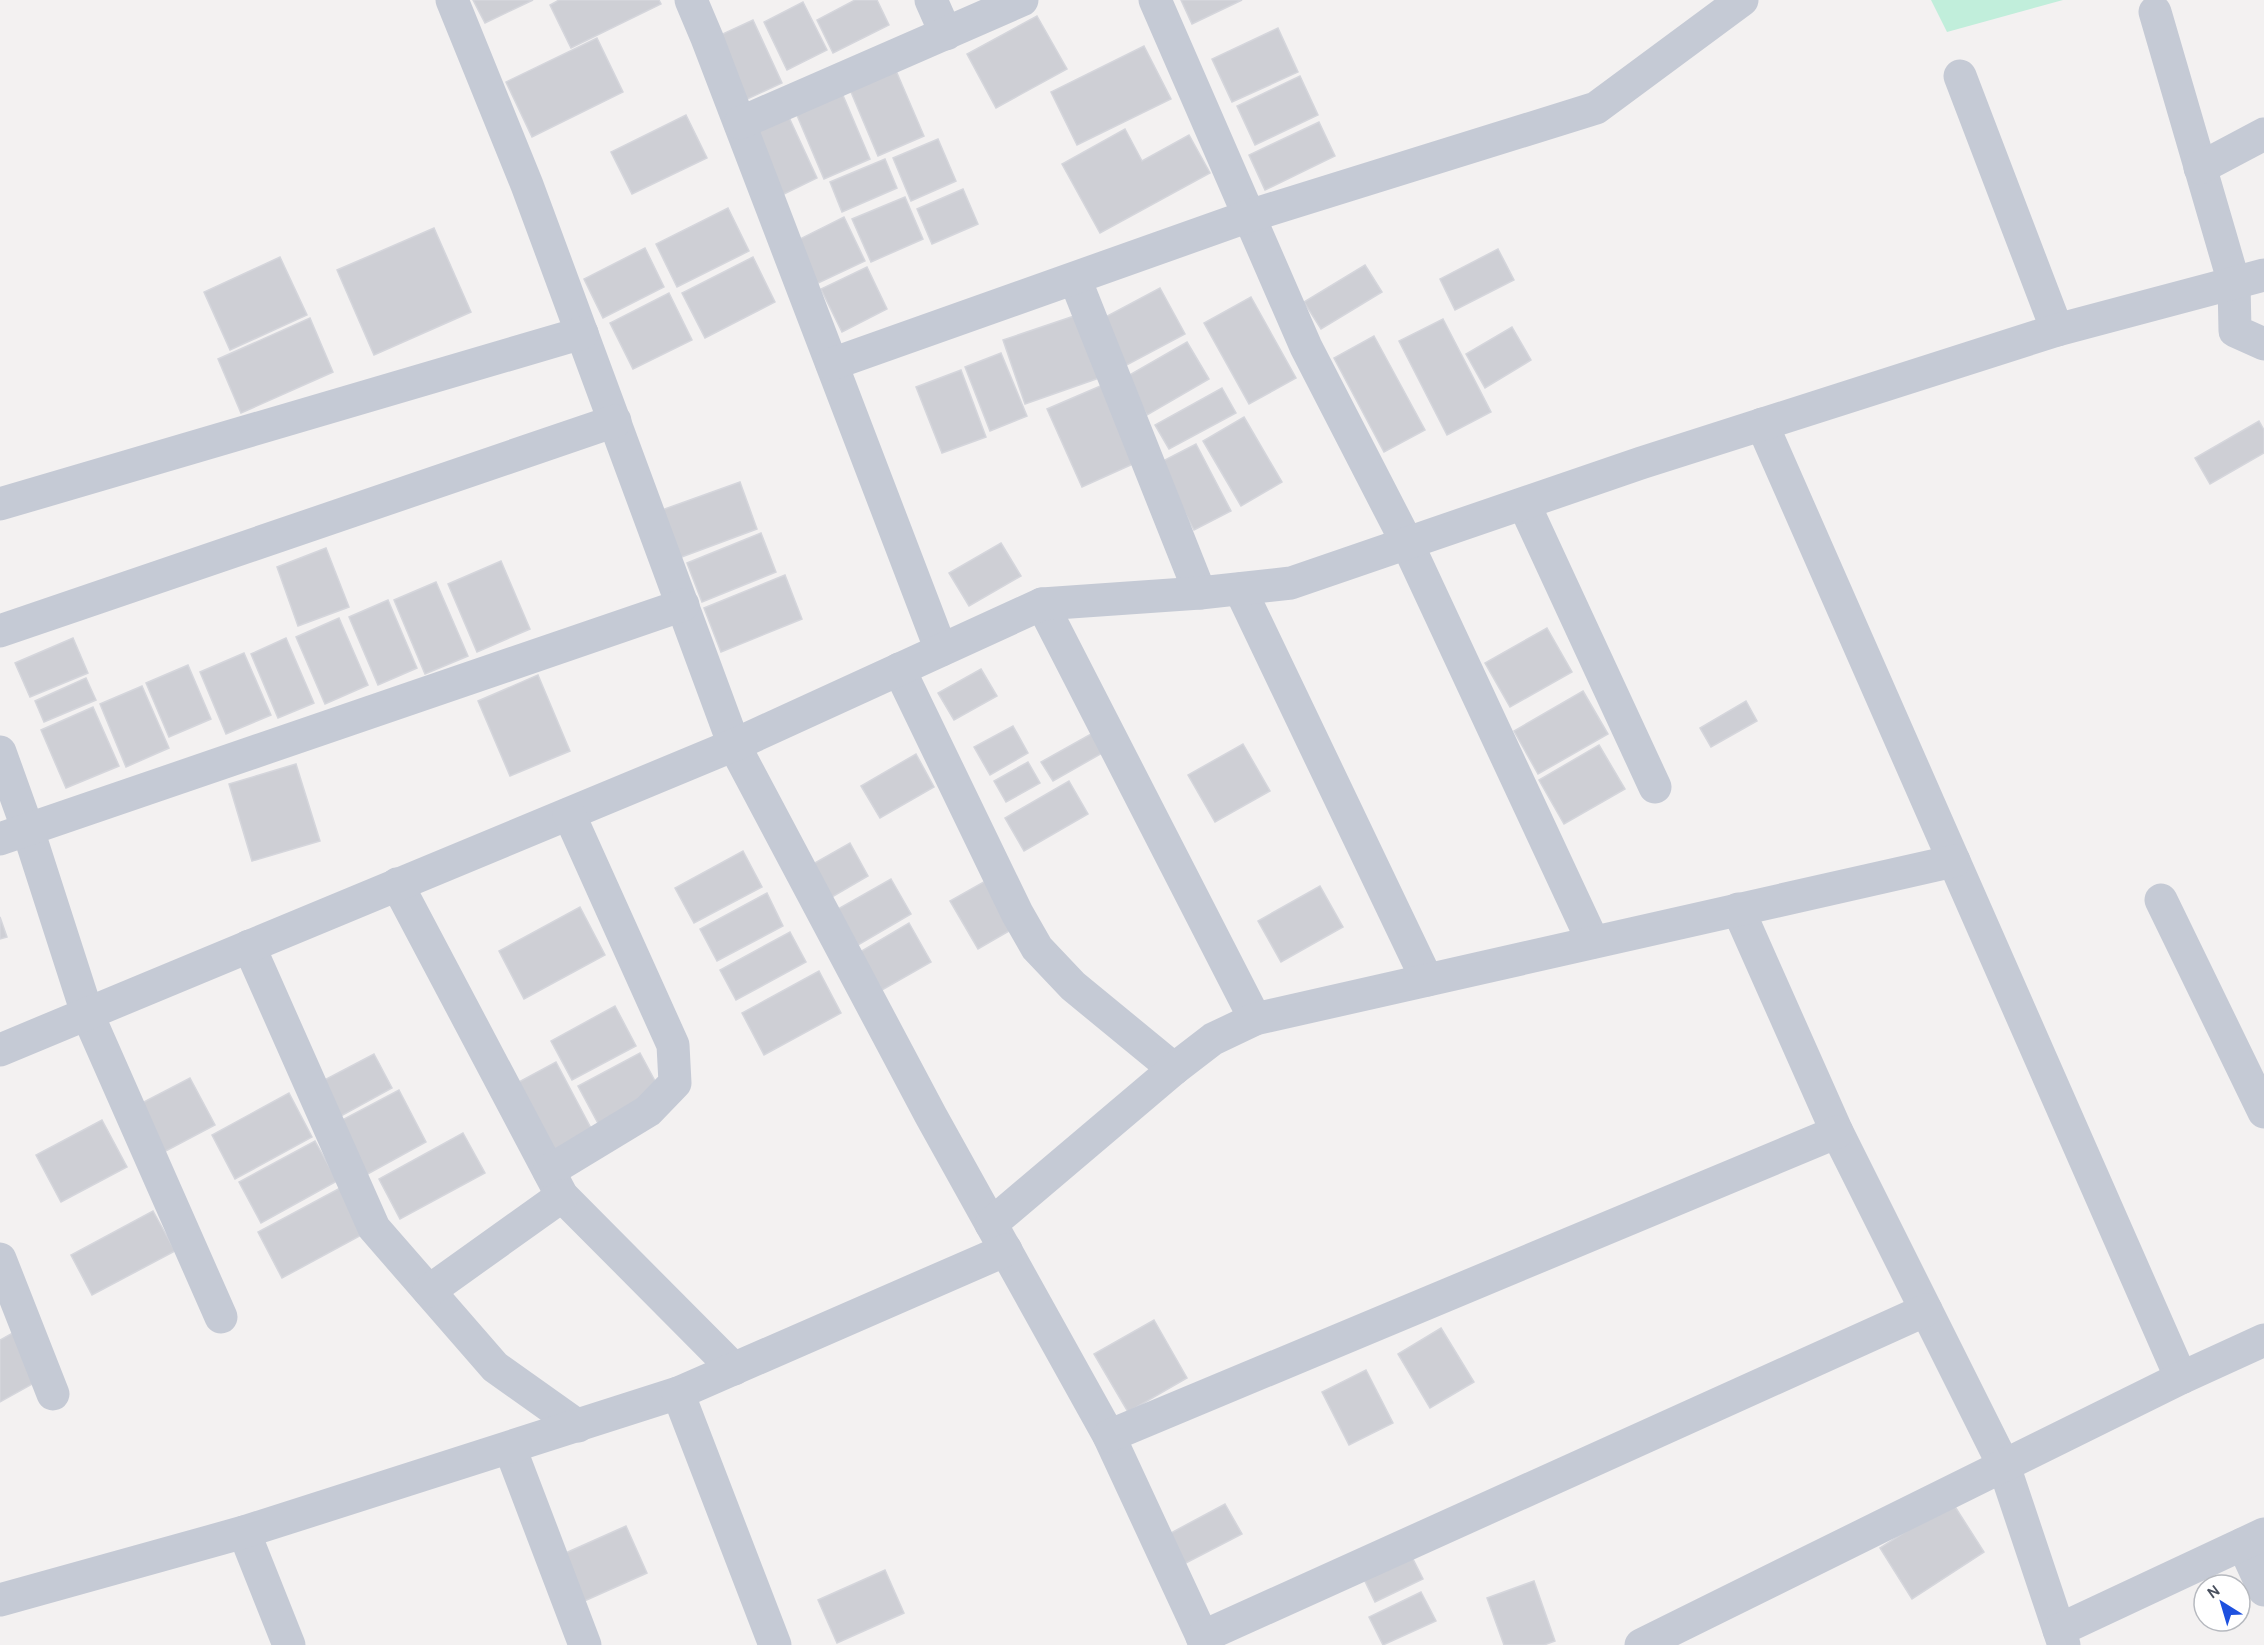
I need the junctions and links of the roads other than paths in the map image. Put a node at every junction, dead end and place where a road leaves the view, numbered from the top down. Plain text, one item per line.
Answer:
1 (452, 0) edge
2 (691, 0) edge
3 (931, 0) edge
4 (1022, 0) edge
5 (1155, 0) edge
6 (1742, 0) edge
7 (2156, 12) dead end
8 (946, 34) junction
9 (1960, 76) dead end
10 (740, 123) junction
11 (2264, 134) edge
12 (2200, 168) junction
13 (1249, 216) junction
14 (1075, 279) junction
15 (2249, 279) edge
16 (2057, 330) junction
17 (582, 333) junction
18 (2264, 344) edge
19 (832, 364) junction
20 (615, 421) junction
21 (1762, 424) junction
22 (0, 504) edge
23 (1524, 504) junction
24 (1407, 543) junction
25 (1240, 589) junction
26 (1200, 593) junction
27 (1042, 604) junction
28 (683, 605) junction
29 (0, 631) edge
30 (941, 650) junction
31 (898, 669) junction
32 (734, 745) junction
33 (0, 752) edge
34 (1655, 787) dead end
35 (569, 814) junction
36 (14, 835) edge
37 (1954, 861) junction
38 (397, 884) junction
39 (2162, 900) dead end
40 (1738, 909) junction
41 (1593, 942) junction
42 (249, 946) junction
43 (1427, 980) junction
44 (87, 1013) junction
45 (1255, 1019) junction
46 (0, 1050) edge
47 (1174, 1069) junction
48 (2264, 1112) edge
49 (1837, 1132) junction
50 (556, 1183) junction
51 (998, 1237) junction
52 (0, 1259) edge
53 (429, 1291) junction
54 (1926, 1310) junction
55 (220, 1317) dead end
56 (2264, 1340) edge
57 (734, 1369) junction
58 (2181, 1378) junction
59 (53, 1394) dead end
60 (678, 1394) junction
61 (578, 1426) junction
62 (1109, 1436) junction
63 (510, 1448) junction
64 (2004, 1466) junction
65 (244, 1532) junction
66 (2254, 1539) edge
67 (2264, 1590) edge
68 (0, 1600) edge
69 (2062, 1638) edge
70 (1204, 1641) edge
71 (289, 1645) edge
72 (585, 1645) edge
73 (775, 1645) edge
74 (1641, 1645) edge

1 - 17 street
2 - 10 street
3 - 8 street
4 - 8 street
5 - 13 street
6 - 13 street
7 - 12 street
8 - 10 street
9 - 16 street
10 - 19 street
11 - 12 street
12 - 15 street
13 - 14 street
13 - 24 street
14 - 19 street
14 - 26 street
15 - 16 street
15 - 18 street
16 - 21 street
17 - 20 street
17 - 22 street
19 - 30 street
20 - 28 street
20 - 29 street
21 - 23 street
21 - 37 street
23 - 24 street
23 - 34 street
24 - 25 street
24 - 41 street
25 - 26 street
25 - 43 street
26 - 27 street
27 - 30 street
27 - 45 street
28 - 32 street
28 - 36 street
30 - 31 street
31 - 32 street
31 - 47 street
32 - 35 street
32 - 51 street
33 - 36 street
35 - 38 street
35 - 50 street
36 - 44 street
37 - 40 street
37 - 58 street
38 - 42 street
38 - 50 street
39 - 48 street
40 - 41 street
40 - 49 street
41 - 43 street
42 - 44 street
42 - 53 street
43 - 45 street
44 - 46 street
44 - 55 street
45 - 47 street
47 - 51 street
49 - 54 street
49 - 62 street
50 - 53 street
50 - 57 street
51 - 57 street
51 - 62 street
52 - 59 street
53 - 61 street
54 - 64 street
54 - 70 street
56 - 58 street
57 - 60 street
58 - 64 street
60 - 61 street
60 - 73 street
61 - 63 street
62 - 70 street
63 - 65 street
63 - 72 street
64 - 69 street
64 - 74 street
65 - 68 street
65 - 71 street
66 - 67 street
66 - 69 street

